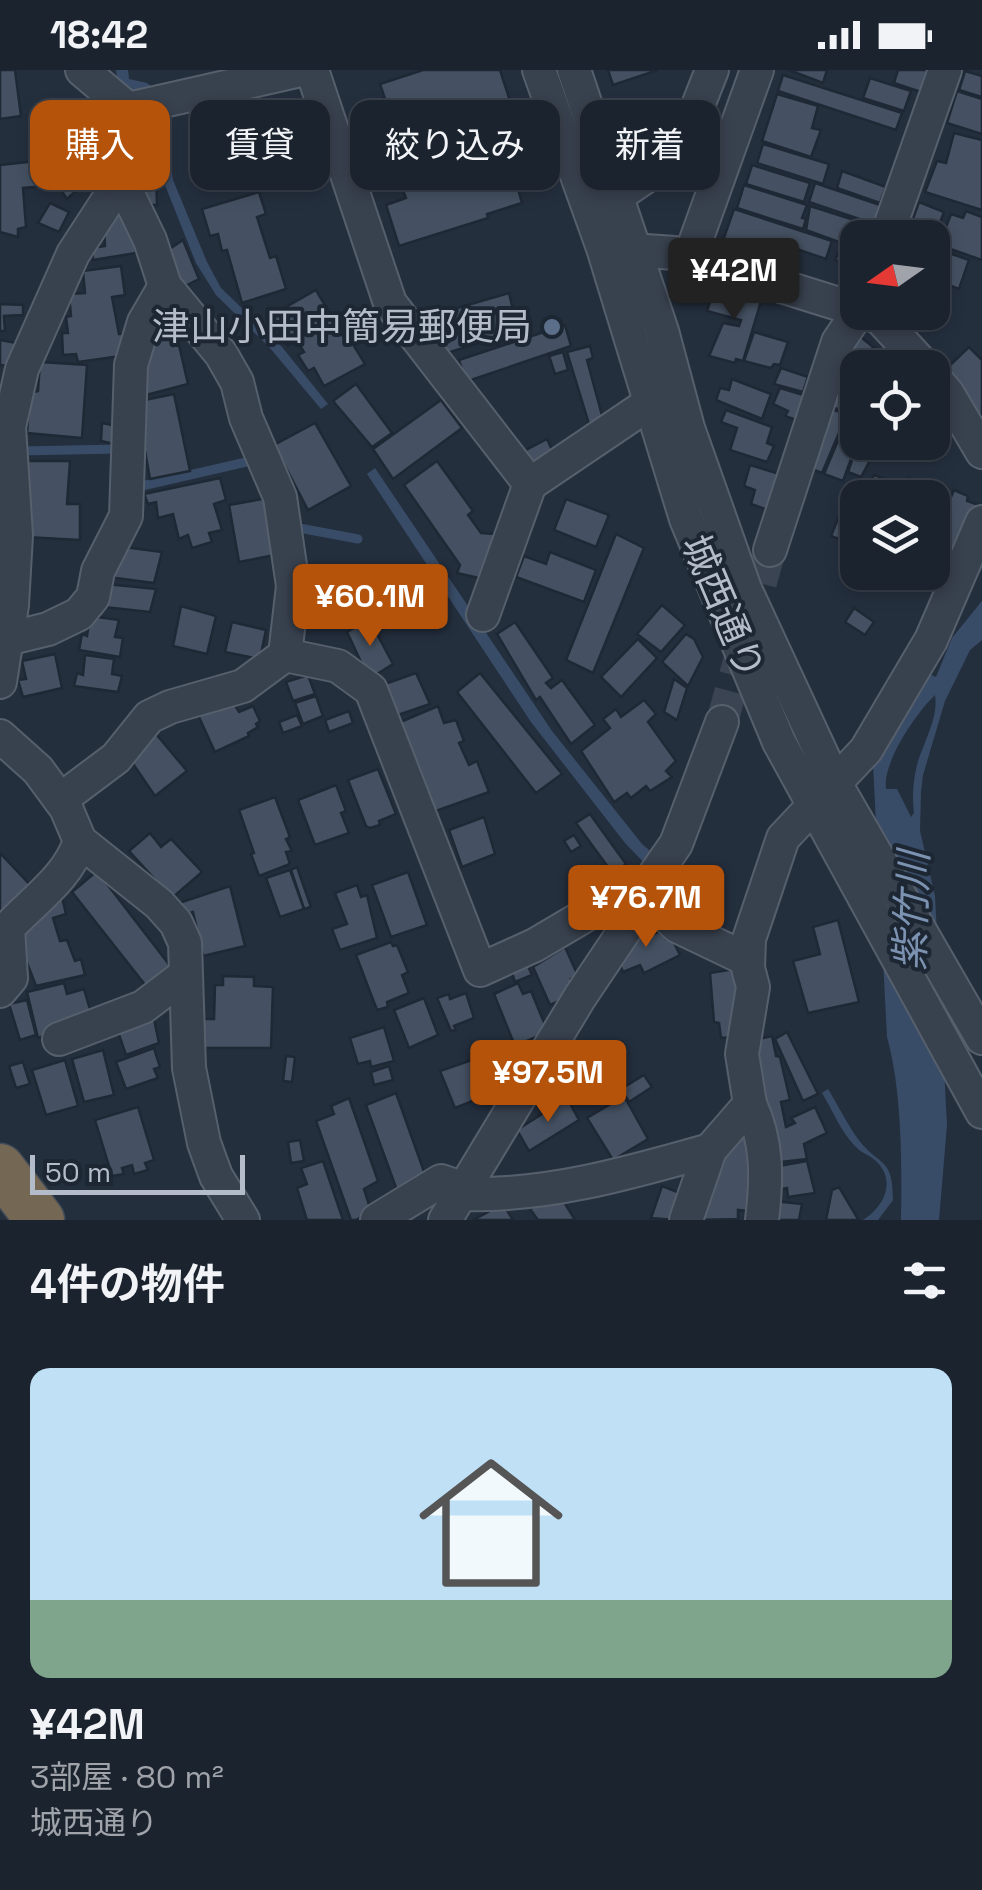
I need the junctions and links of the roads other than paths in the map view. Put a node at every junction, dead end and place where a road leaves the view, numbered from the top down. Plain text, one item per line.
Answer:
1 (82, 70) edge
2 (301, 70) edge
3 (312, 70) edge
4 (539, 70) edge
5 (574, 70) edge
6 (712, 70) edge
7 (757, 70) edge
8 (945, 70) edge
9 (117, 100) edge
10 (168, 100) edge
11 (115, 190) edge
12 (126, 190) edge
13 (617, 196) junction
14 (892, 220) edge
15 (603, 248) junction
16 (636, 250) junction
17 (690, 256) junction
18 (165, 286) junction
19 (840, 305) edge
20 (847, 330) edge
21 (891, 330) edge
22 (909, 350) edge
23 (950, 397) edge
24 (664, 398) junction
25 (982, 452) edge
26 (530, 484) junction
27 (982, 522) edge
28 (770, 550) tunnel mouth
29 (483, 615) dead end
30 (7, 639) junction
31 (285, 655) junction
32 (0, 682) edge
33 (722, 722) tunnel mouth
34 (0, 736) edge
35 (824, 794) junction
36 (60, 800) junction
37 (80, 841) junction
38 (647, 897) junction
39 (708, 940) junction
40 (748, 960) junction
41 (185, 975) junction
42 (0, 992) edge
43 (982, 1038) edge
44 (59, 1040) dead end
45 (750, 1104) junction
46 (982, 1112) edge
47 (710, 1150) junction
48 (0, 1168) edge
49 (453, 1207) edge
50 (40, 1220) edge
51 (244, 1220) edge
52 (378, 1220) edge
53 (686, 1220) edge
54 (762, 1220) edge

1 - 9 street
2 - 10 street
3 - 26 street
4 - 15 street, 城西通り
5 - 13 street, 城西通り
6 - 13 street
7 - 17 street
8 - 14 street
11 - 30 street
12 - 18 street
13 - 16 street, 城西通り
15 - 16 street
15 - 24 street, 城西通り
16 - 17 street
16 - 24 street, 城西通り
17 - 19 street
18 - 30 street
18 - 31 street
20 - 28 street
21 - 22 street
23 - 25 street
24 - 26 street
24 - 35 street, 城西通り
26 - 29 street
27 - 35 street
30 - 32 street
31 - 36 street
31 - 38 street
33 - 39 street
34 - 36 street
35 - 40 street
35 - 43 street, 城西通り
35 - 46 street, 城西通り
36 - 37 street
37 - 41 street
37 - 42 street
38 - 39 street
38 - 49 street
39 - 40 street
40 - 45 street
41 - 44 street
41 - 51 street
45 - 47 street
45 - 54 street
47 - 49 street
47 - 53 street
48 - 50 highway
49 - 52 street

